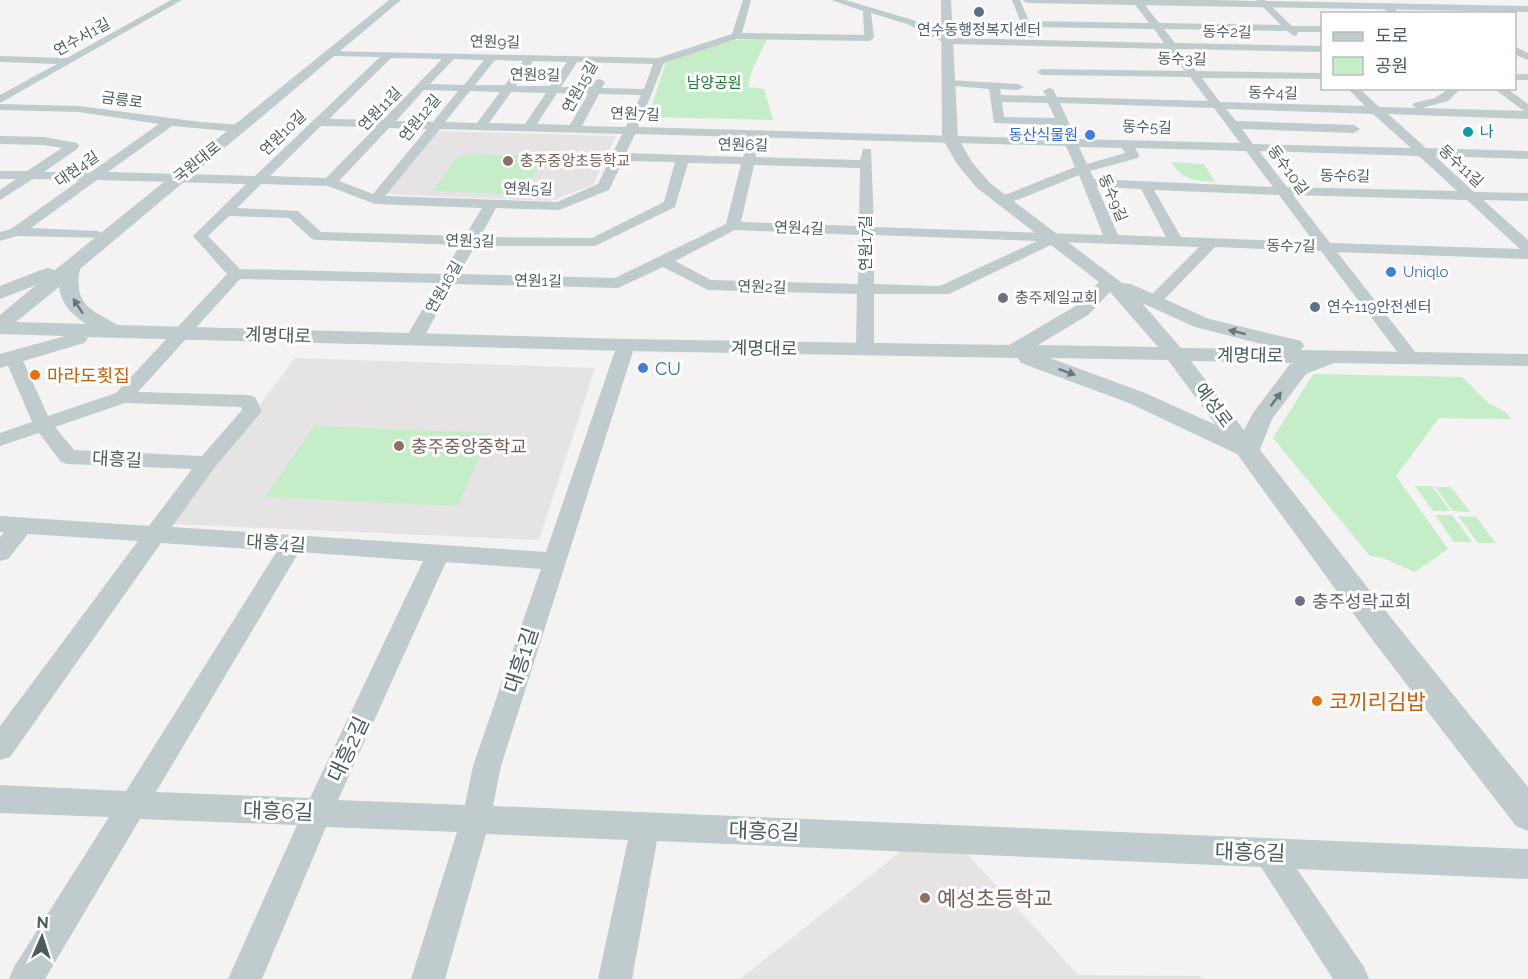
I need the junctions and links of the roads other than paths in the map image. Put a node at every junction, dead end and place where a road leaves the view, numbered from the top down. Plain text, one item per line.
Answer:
1 (178, 0) edge
2 (747, 0) edge
3 (835, 0) edge
4 (946, 0) edge
5 (1016, 0) edge
6 (1027, 0) edge
7 (1497, 0) edge
8 (389, 2) edge
9 (1138, 2) junction
10 (1263, 2) edge
11 (1522, 9) edge
12 (868, 10) junction
13 (1392, 10) edge
14 (1528, 15) edge
15 (1025, 24) junction
16 (1158, 27) junction
17 (1289, 29) junction
18 (1321, 29) edge
19 (736, 36) junction
20 (947, 41) junction
21 (1173, 46) junction
22 (1310, 49) junction
23 (1321, 49) edge
24 (330, 53) junction
25 (389, 54) junction
26 (451, 56) junction
27 (492, 57) junction
28 (530, 58) junction
29 (1037, 58) junction
30 (1073, 58) junction
31 (0, 59) edge
32 (574, 59) junction
33 (1108, 59) junction
34 (1321, 59) edge
35 (25, 60) junction
36 (613, 60) junction
37 (70, 61) junction
38 (659, 61) junction
39 (0, 73) edge
40 (1194, 74) junction
41 (1321, 76) edge
42 (948, 83) junction
43 (994, 86) junction
44 (422, 87) junction
45 (466, 88) junction
46 (1048, 88) junction
47 (508, 89) junction
48 (554, 90) junction
49 (1354, 90) edge
50 (1455, 90) edge
51 (1501, 90) edge
52 (596, 91) junction
53 (648, 92) junction
54 (996, 98) junction
55 (0, 100) edge
56 (1053, 101) junction
57 (1219, 106) junction
58 (0, 108) edge
59 (31, 108) junction
60 (1372, 109) junction
61 (1528, 109) edge
62 (1528, 115) edge
63 (10, 120) dead end
64 (169, 122) junction
65 (318, 122) junction
66 (1063, 122) junction
67 (387, 123) junction
68 (436, 124) junction
69 (1234, 125) junction
70 (481, 126) junction
71 (235, 128) junction
72 (529, 128) junction
73 (574, 129) junction
74 (1354, 129) junction
75 (631, 130) junction
76 (755, 134) junction
77 (867, 136) junction
78 (950, 138) junction
79 (0, 140) edge
80 (1071, 141) junction
81 (1125, 143) junction
82 (1249, 147) junction
83 (1342, 149) junction
84 (1421, 152) junction
85 (1528, 154) edge
86 (618, 158) junction
87 (682, 160) junction
88 (748, 161) junction
89 (867, 164) junction
90 (1083, 169) junction
91 (35, 174) junction
92 (0, 175) edge
93 (96, 176) junction
94 (175, 177) junction
95 (257, 180) junction
96 (330, 182) junction
97 (1089, 183) junction
98 (1145, 185) junction
99 (1282, 191) junction
100 (0, 195) edge
101 (1468, 195) junction
102 (1528, 197) edge
103 (375, 200) junction
104 (1002, 201) junction
105 (491, 204) junction
106 (224, 212) junction
107 (733, 226) junction
108 (865, 231) junction
109 (16, 232) junction
110 (98, 235) junction
111 (0, 237) edge
112 (1054, 238) junction
113 (1113, 240) junction
114 (471, 241) junction
115 (1176, 241) junction
116 (1210, 244) junction
117 (1324, 246) junction
118 (1528, 248) edge
119 (1528, 254) edge
120 (664, 261) junction
121 (71, 266) junction
122 (51, 273) junction
123 (236, 274) junction
124 (449, 279) junction
125 (1110, 281) junction
126 (866, 291) junction
127 (0, 293) edge
128 (1153, 302) junction
129 (0, 313) edge
130 (0, 326) edge
131 (113, 331) junction
132 (181, 332) junction
133 (414, 339) junction
134 (626, 345) junction
135 (865, 349) junction
136 (1012, 352) junction
137 (1175, 354) junction
138 (1335, 357) junction
139 (1411, 358) junction
140 (6, 359) edge
141 (1528, 360) edge
142 (123, 397) junction
143 (42, 424) junction
144 (0, 440) edge
145 (1248, 450) junction
146 (207, 463) junction
147 (0, 524) edge
148 (22, 526) junction
149 (155, 535) junction
150 (293, 544) junction
151 (0, 552) edge
152 (438, 554) junction
153 (553, 561) junction
154 (0, 748) edge
155 (0, 799) edge
156 (135, 804) junction
157 (318, 812) junction
158 (1528, 814) edge
159 (476, 819) junction
160 (645, 826) junction
161 (1269, 853) junction
162 (1528, 864) edge
163 (26, 979) edge
164 (245, 979) edge
165 (428, 979) edge
166 (615, 979) edge
167 (1352, 979) edge

1 - 37 street, 연수서1길
2 - 19 street
3 - 12 street
4 - 20 street, 예성로
5 - 15 street, 동수9길
6 - 9 street
7 - 11 street
8 - 24 street, 국원대로
8 - 71 street, 국원대로
9 - 10 street
9 - 16 street, 동수10길
10 - 13 street
10 - 17 street
11 - 13 street
11 - 14 street
12 - 19 street
12 - 20 street
15 - 16 street
15 - 29 street, 동수9길
16 - 17 street
16 - 21 street, 동수10길
17 - 18 street
17 - 22 street
19 - 38 street
20 - 29 street, 동수2길
20 - 42 street, 예성로
21 - 22 street, 동수2길
21 - 33 street, 동수2길
21 - 40 street, 동수10길
22 - 23 street, 동수2길
22 - 34 street
24 - 25 street, 연원9길
24 - 71 street, 국원대로
25 - 26 street, 연원9길
25 - 65 street, 연원10길
26 - 27 street, 연원9길
26 - 44 street, 연원11길
27 - 28 street, 연원9길
27 - 45 street, 연원12길
28 - 32 street, 연원9길
28 - 47 street
29 - 30 street, 동수3길
29 - 30 street, 동수2길
29 - 46 street, 동수9길
30 - 33 street, 동수3길
30 - 33 street, 동수2길
31 - 35 street
32 - 36 street, 연원9길
32 - 48 street
33 - 40 street, 동수3길
35 - 37 street
35 - 39 street
36 - 38 street, 연원9길
36 - 52 street, 연원15길
37 - 55 street, 연수서1길
38 - 53 street, 연원5길
40 - 41 street, 동수3길
40 - 57 street, 동수10길
42 - 43 street
42 - 78 street, 예성로
43 - 46 street
43 - 54 street
44 - 45 street, 연원8길
44 - 67 street, 연원11길
45 - 47 street, 연원8길
45 - 68 street, 연원12길
46 - 56 street, 동수9길
47 - 48 street, 연원8길
47 - 70 street
48 - 52 street, 연원8길
48 - 72 street
49 - 60 street, 동수11길
50 - 60 street
51 - 61 street
52 - 53 street, 연원8길
52 - 73 street, 연원15길
53 - 75 street, 연원5길
54 - 56 street
54 - 66 street
56 - 57 street, 동수4길
56 - 66 street, 동수9길
57 - 60 street, 동수4길
57 - 69 street, 동수10길
58 - 59 street, 금릉로
59 - 63 street
59 - 64 street, 금릉로
60 - 62 street, 동수4길
60 - 74 street
60 - 84 street, 동수11길
64 - 71 street, 금릉로
64 - 93 street, 대현4길
65 - 67 street, 연원7길
65 - 95 street, 연원10길
66 - 80 street, 동수9길
67 - 68 street, 연원7길
67 - 96 street, 연원11길
68 - 70 street, 연원7길
68 - 103 street, 연원12길
69 - 74 street
69 - 82 street, 동수10길
70 - 72 street, 연원7길
71 - 94 street, 국원대로
72 - 73 street, 연원7길
73 - 75 street, 연원7길
74 - 83 street
75 - 76 street, 연원7길
75 - 86 street, 연원5길
76 - 77 street, 연원7길
76 - 88 street
77 - 78 street, 연원7길
77 - 89 street, 연원17길
78 - 80 street, 동수5길
78 - 104 street, 예성로
79 - 91 street
80 - 81 street, 동수5길
80 - 90 street, 동수9길
81 - 82 street, 동수5길
81 - 90 street, 동수9길
82 - 83 street, 동수5길
82 - 99 street, 동수10길
83 - 84 street, 동수5길
84 - 85 street, 동수5길
84 - 101 street, 동수11길
86 - 87 street, 연원6길
86 - 105 street, 연원5길
87 - 88 street, 연원6길
87 - 114 street, 연원3길
88 - 89 street, 연원6길
88 - 107 street
89 - 108 street, 연원17길
90 - 97 street, 동수9길
90 - 104 street
91 - 92 street, 연원5길
91 - 93 street, 연원5길
91 - 100 street
93 - 94 street, 연원5길
93 - 109 street, 대현4길
94 - 95 street, 연원5길
94 - 110 street, 국원대로
94 - 121 street, 국원대로
95 - 96 street, 연원5길
95 - 106 street, 연원10길
96 - 103 street, 연원5길
97 - 98 street, 동수6길
97 - 113 street, 동수9길
98 - 99 street, 동수6길
98 - 115 street
99 - 101 street, 동수6길
99 - 117 street, 동수10길
101 - 102 street, 동수6길
101 - 118 street, 동수11길
103 - 105 street, 연원5길
104 - 112 street, 예성로
105 - 114 street, 연원16길
106 - 114 street, 연원3길
106 - 123 street, 연원10길
107 - 108 street, 연원4길
107 - 120 street, 연원1길
108 - 112 street, 연원4길
108 - 126 street, 연원17길
109 - 110 street
109 - 111 street, 대현4길
110 - 122 street, 국원대로
112 - 113 street, 동수7길
112 - 125 street, 예성로
112 - 126 street, 연원2길
113 - 115 street, 동수7길
114 - 124 street, 연원16길
115 - 116 street, 동수7길
116 - 117 street, 동수7길
116 - 128 street
117 - 119 street, 동수7길
117 - 139 street, 동수10길
120 - 124 street, 연원1길
120 - 126 street, 연원2길
121 - 130 street, 국원대로
131 -> 121 street
122 - 127 street
122 - 129 street, 국원대로
123 - 124 street, 연원1길
123 - 132 street
124 - 133 street, 연원16길
125 - 128 street
125 - 136 street
125 - 137 street, 예성로
126 - 135 street, 연원17길
138 -> 128 street
130 - 131 street, 계명대로
131 - 132 street, 계명대로
131 - 140 street
132 - 133 street, 계명대로
132 - 142 street
133 - 134 street, 계명대로
134 - 135 street, 계명대로
134 - 153 street, 대흥1길
135 - 136 street, 계명대로
136 - 137 street, 계명대로
136 -> 145 street
137 - 138 street, 계명대로
137 - 145 street, 예성로
138 - 139 street, 계명대로
145 -> 138 street
139 - 141 street, 계명대로
140 - 143 street, 대흥길
142 - 143 street
142 - 146 street
143 - 144 street
143 - 146 street, 대흥길
145 - 158 street, 예성로
146 - 149 street
147 - 148 street, 대흥4길
148 - 149 street, 대흥4길
148 - 151 street
149 - 150 street, 대흥4길
149 - 154 street
150 - 152 street, 대흥4길
150 - 156 street
152 - 153 street, 대흥4길
152 - 157 street, 대흥2길
153 - 159 street, 대흥1길
155 - 156 street, 대흥6길
156 - 157 street, 대흥6길
156 - 163 street
157 - 159 street, 대흥6길
157 - 164 street, 대흥2길
159 - 160 street, 대흥6길
159 - 165 street, 대흥1길
160 - 161 street, 대흥6길
160 - 166 street
161 - 162 street, 대흥6길
161 - 167 street

